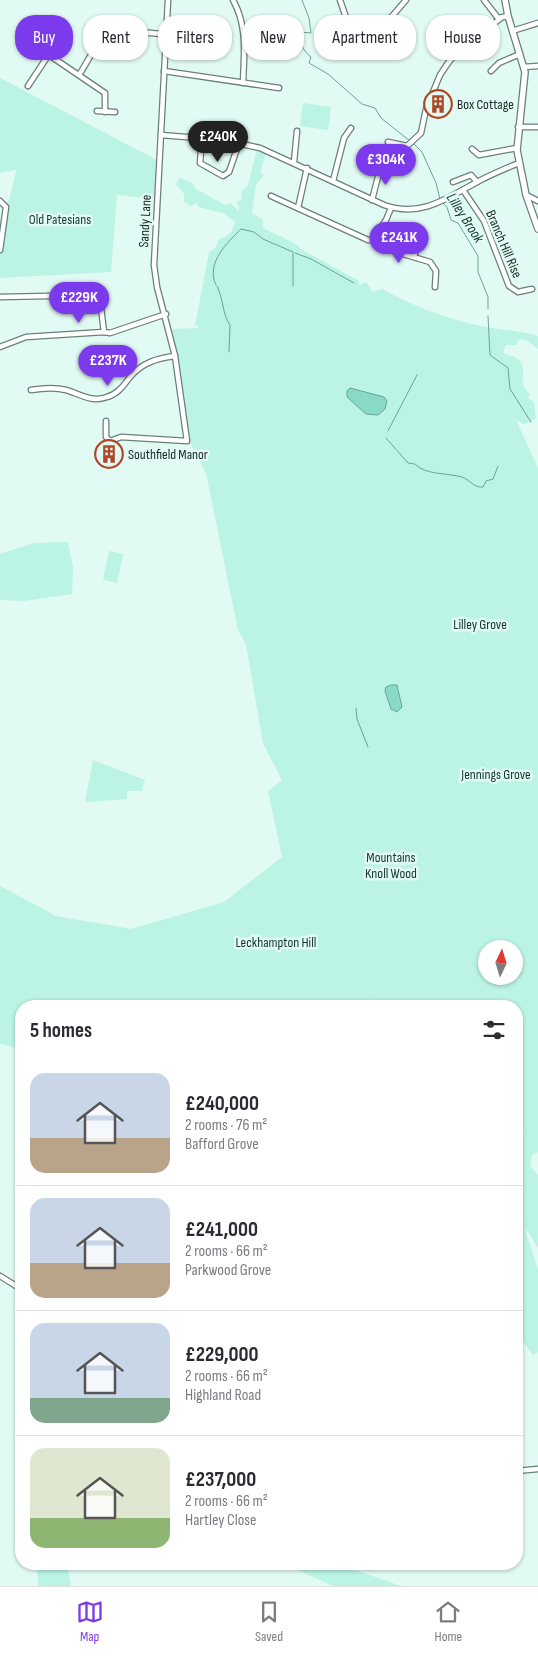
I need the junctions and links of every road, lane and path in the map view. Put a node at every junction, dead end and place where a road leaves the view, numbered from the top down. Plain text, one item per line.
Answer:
1 (168, 0) edge
2 (233, 0) edge
3 (340, 0) edge
4 (406, 0) edge
5 (484, 0) edge
6 (505, 0) edge
7 (167, 15) edge
8 (497, 15) edge
9 (508, 16) junction
10 (500, 19) edge
11 (538, 23) edge
12 (512, 31) junction
13 (158, 34) edge
14 (520, 54) junction
15 (46, 60) edge
16 (56, 60) edge
17 (165, 60) edge
18 (450, 60) edge
19 (538, 66) edge
20 (524, 67) junction
21 (164, 71) junction
22 (491, 71) dead end
23 (79, 75) junction
24 (242, 83) junction
25 (28, 86) dead end
26 (278, 88) dead end
27 (97, 111) dead end
28 (105, 112) junction
29 (115, 112) dead end
30 (518, 127) junction
31 (538, 127) edge
32 (351, 128) dead end
33 (297, 131) dead end
34 (161, 135) junction
35 (202, 138) junction
36 (239, 142) junction
37 (388, 142) dead end
38 (516, 148) junction
39 (472, 149) dead end
40 (294, 162) junction
41 (518, 163) junction
42 (380, 165) dead end
43 (307, 168) junction
44 (333, 181) junction
45 (453, 182) dead end
46 (477, 182) junction
47 (463, 190) junction
48 (526, 195) junction
49 (271, 196) dead end
50 (372, 200) junction
51 (0, 201) edge
52 (538, 201) edge
53 (298, 208) junction
54 (391, 208) junction
55 (536, 219) edge
56 (538, 229) edge
57 (419, 239) dead end
58 (373, 240) junction
59 (0, 250) edge
60 (414, 257) junction
61 (435, 287) dead end
62 (532, 289) dead end
63 (0, 298) edge
64 (166, 314) junction
65 (104, 332) junction
66 (0, 347) edge
67 (175, 356) junction
68 (32, 390) dead end
69 (106, 421) dead end
70 (0, 1276) edge
71 (15, 1285) edge
72 (538, 1469) edge
73 (523, 1470) edge

1 - 7 street, Sandy Lane
2 - 24 street
3 - 4 street
5 - 8 street
6 - 9 main road
9 - 10 street
9 - 12 main road
11 - 12 street
12 - 14 main road
13 - 23 street
14 - 20 main road
14 - 22 street
15 - 25 street
16 - 23 street
17 - 21 street, Sandy Lane
18 - 37 street
19 - 20 street
20 - 30 main road
21 - 24 street
21 - 34 street, Sandy Lane
23 - 28 street
24 - 26 street
27 - 28 street
28 - 29 street
30 - 31 street
30 - 38 main road
32 - 44 street
33 - 40 street
34 - 35 street
34 - 64 street, Sandy Lane
35 - 36 street
35 - 36 street
36 - 40 street
38 - 39 street
38 - 41 main road
40 - 43 street
41 - 46 street
41 - 48 main road
42 - 50 street
43 - 44 street
43 - 53 street
44 - 50 street
45 - 46 street
46 - 47 street
47 - 54 street
47 - 62 street, Branch Hill Rise
48 - 52 street
48 - 55 main road
49 - 53 street
50 - 54 street
51 - 59 street
53 - 58 street
54 - 58 street
55 - 56 main road
57 - 60 street
58 - 60 street
60 - 61 street
63 - 65 street
64 - 65 street
64 - 67 street, Sandy Lane
65 - 66 street
67 - 68 street
67 - 69 street, Sandy Lane
70 - 71 street
72 - 73 street

